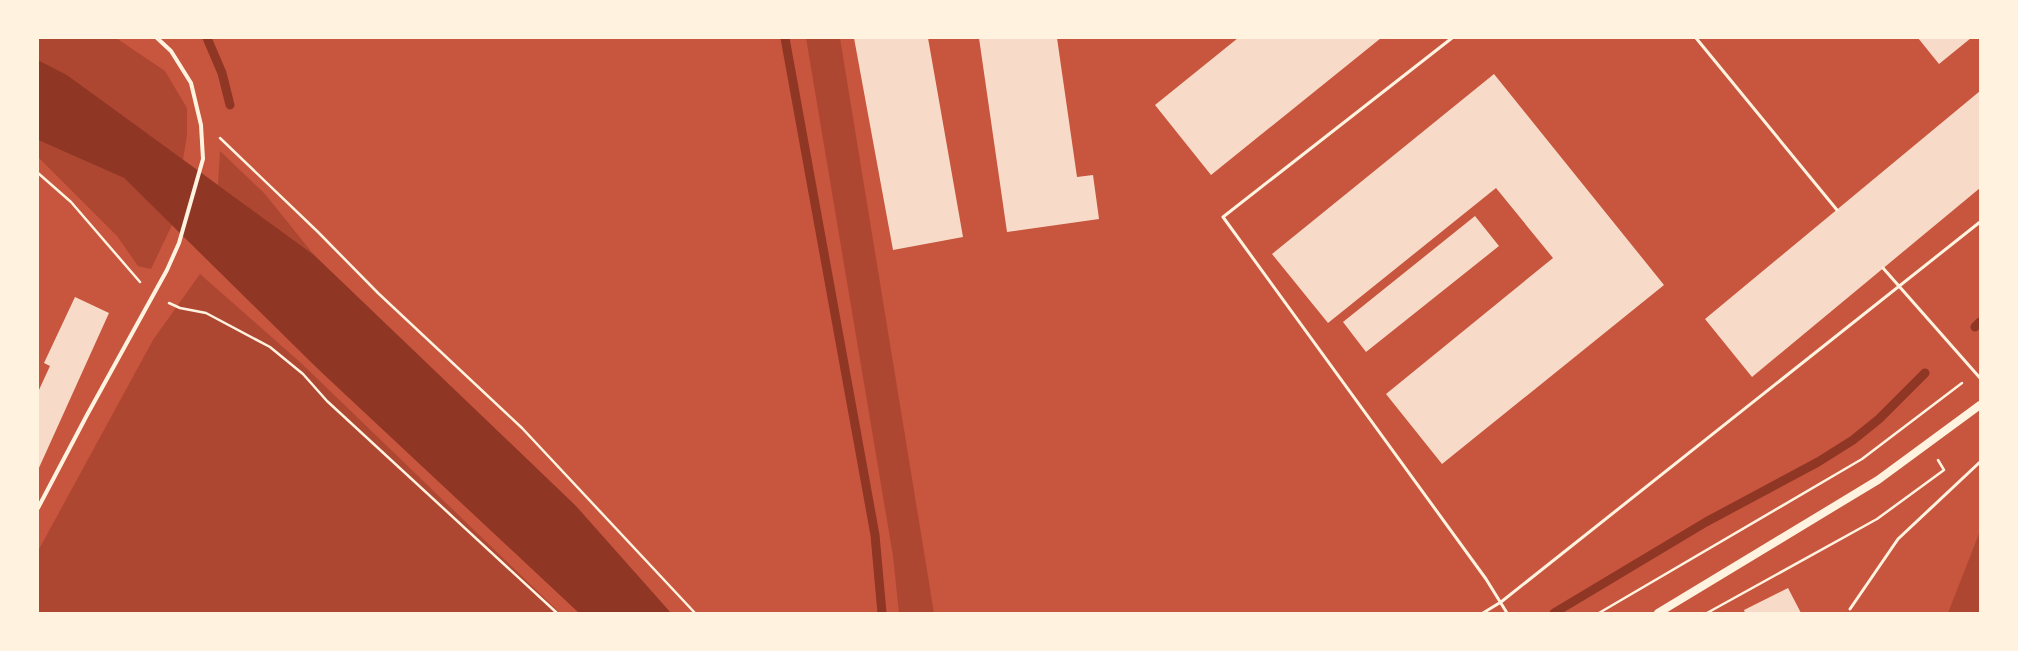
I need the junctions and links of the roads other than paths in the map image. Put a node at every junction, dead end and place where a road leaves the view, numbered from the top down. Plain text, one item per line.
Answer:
1 (157, 38) edge
2 (1452, 38) edge
3 (1696, 38) edge
4 (1837, 210) dead end
5 (1980, 222) edge
6 (1883, 268) dead end
7 (1899, 286) junction
8 (1980, 378) edge
9 (1980, 405) edge
10 (1980, 462) edge
11 (38, 508) edge
12 (1500, 602) junction
13 (1850, 609) dead end
14 (1483, 613) edge
15 (1507, 613) edge
16 (1658, 613) edge

1 - 11 street
2 - 12 lane
3 - 4 lane
5 - 7 lane
6 - 7 lane
7 - 8 lane
7 - 12 lane
9 - 16 main road
10 - 13 lane
12 - 14 lane
12 - 15 lane

